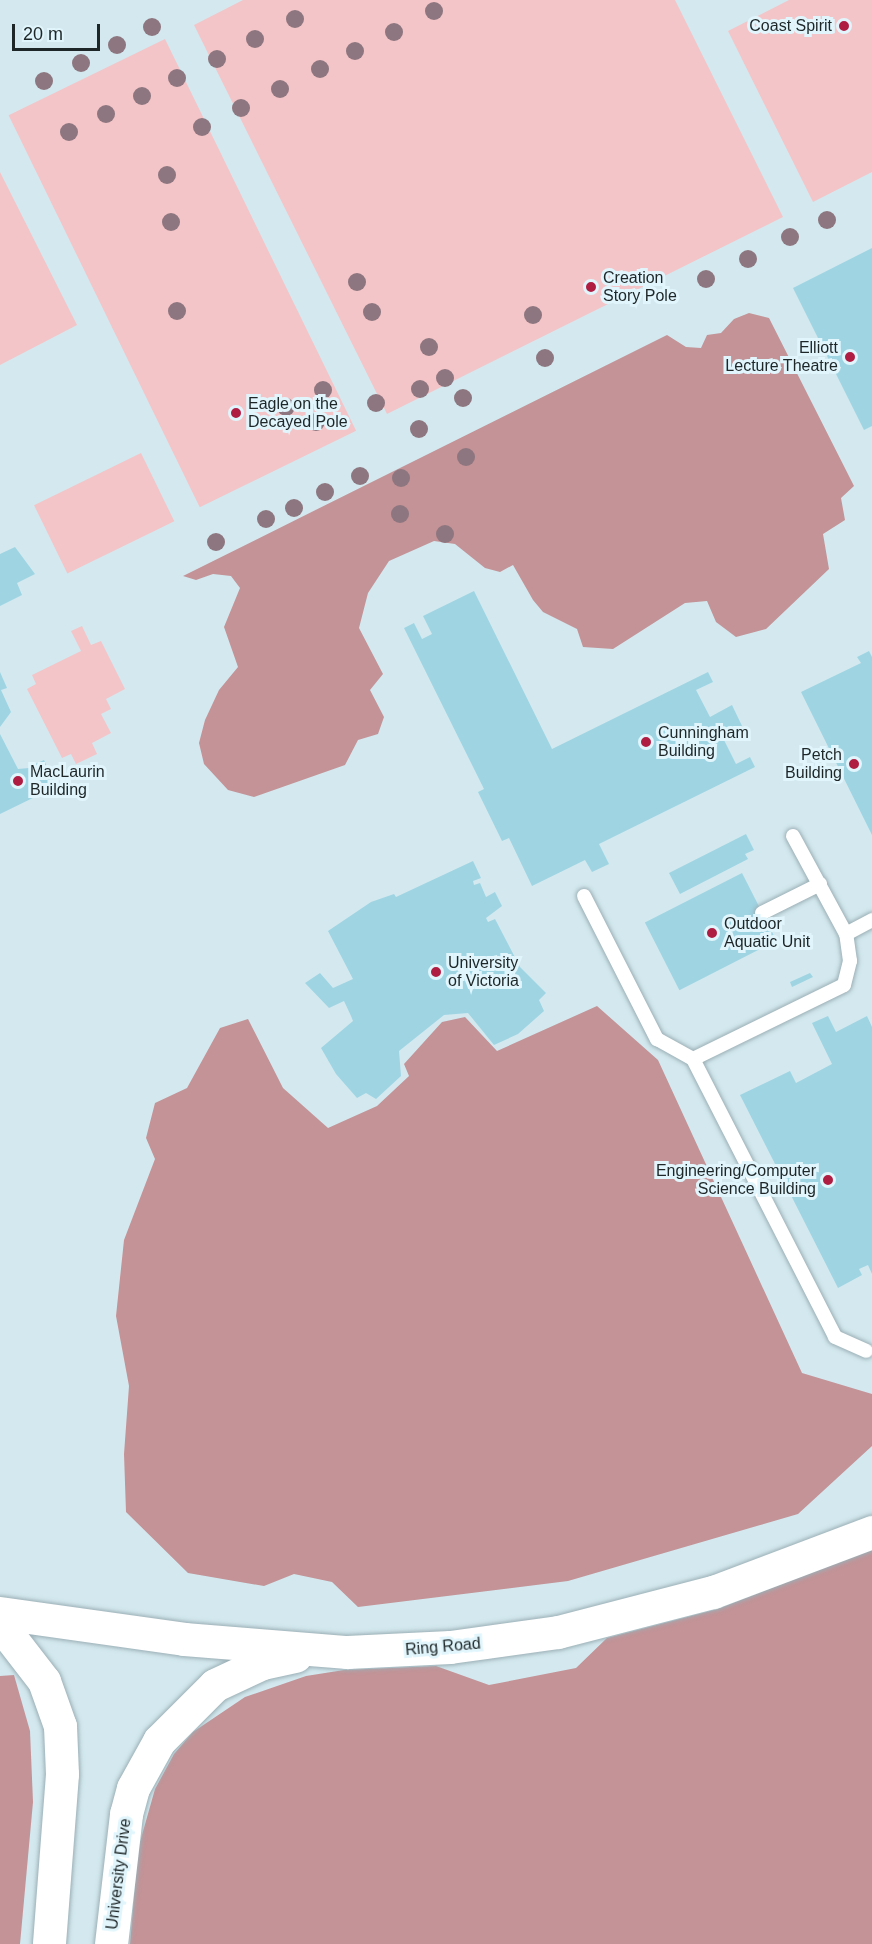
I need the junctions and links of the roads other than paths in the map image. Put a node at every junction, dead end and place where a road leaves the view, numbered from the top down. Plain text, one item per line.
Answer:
1 (793, 836) dead end
2 (820, 884) junction
3 (584, 896) dead end
4 (762, 913) dead end
5 (872, 920) edge
6 (846, 934) junction
7 (693, 1059) junction
8 (866, 1352) dead end
9 (872, 1532) edge
10 (0, 1613) edge
11 (0, 1624) edge
12 (347, 1652) junction
13 (49, 1944) edge
14 (111, 1944) edge

1 - 2 lane
2 - 4 lane
2 - 6 lane
3 - 7 lane
5 - 6 lane
6 - 7 lane
7 - 8 lane
9 - 12 street, Ring Road
10 - 12 street, Ring Road
11 - 13 street
12 - 14 street, University Drive

